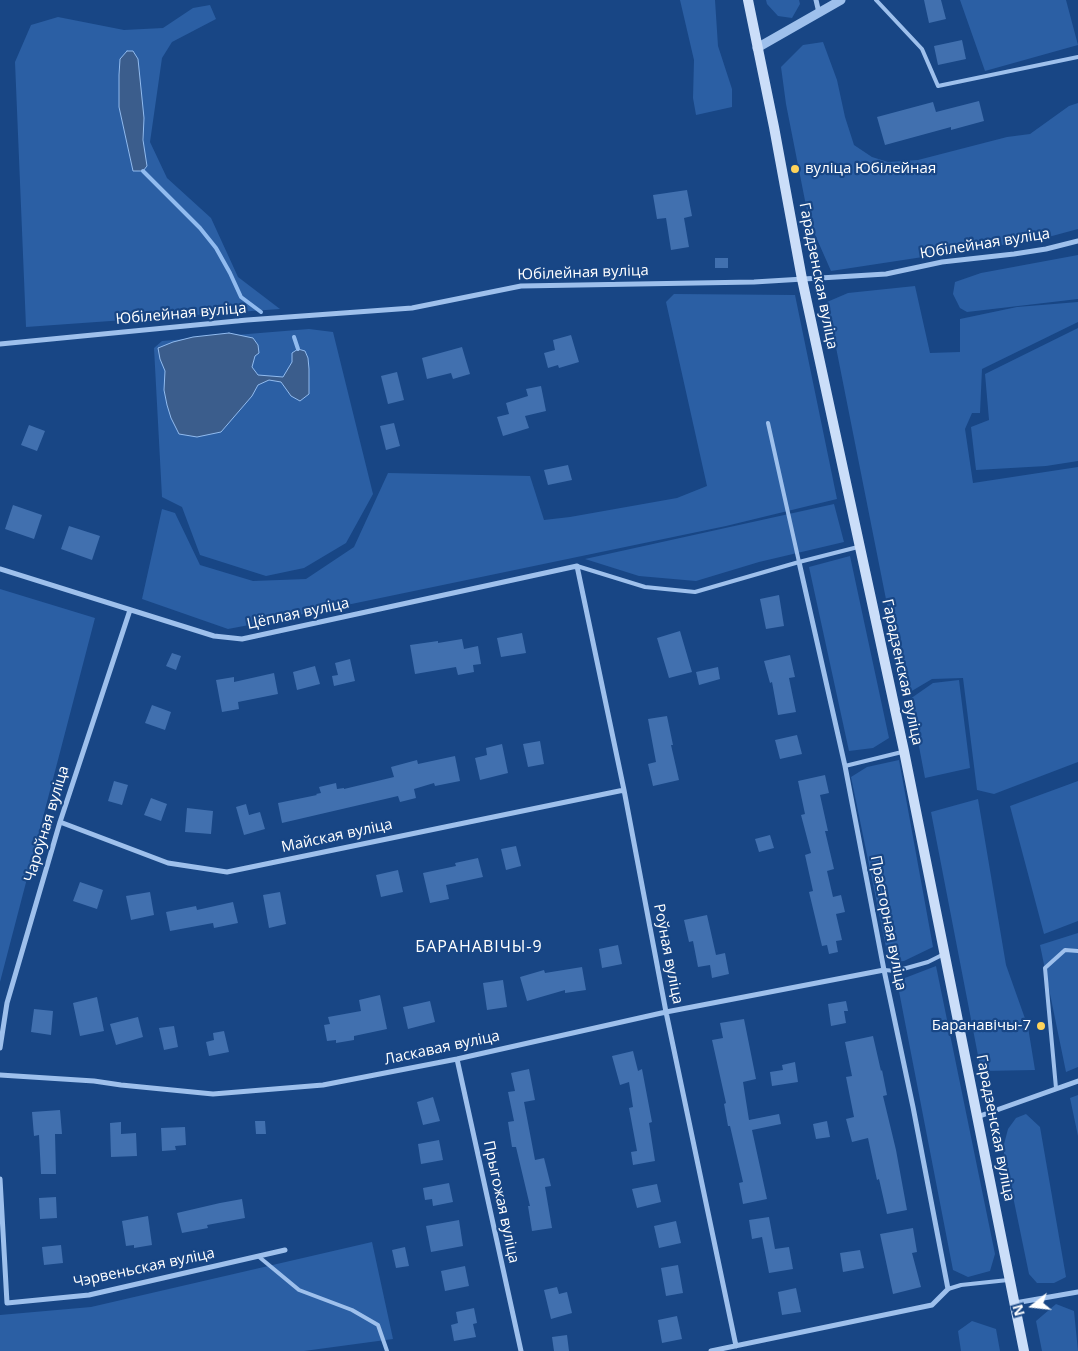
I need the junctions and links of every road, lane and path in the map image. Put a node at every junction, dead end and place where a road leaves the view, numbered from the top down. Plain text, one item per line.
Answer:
1 (748, 0) edge
2 (816, 0) edge
3 (841, 0) edge
4 (876, 0) edge
5 (819, 13) junction
6 (757, 48) junction
7 (1078, 57) edge
8 (1078, 241) edge
9 (802, 279) junction
10 (0, 344) edge
11 (768, 423) dead end
12 (860, 546) junction
13 (799, 562) junction
14 (577, 566) junction
15 (0, 568) edge
16 (130, 610) junction
17 (904, 751) junction
18 (845, 766) junction
19 (624, 790) junction
20 (60, 822) junction
21 (1078, 951) edge
22 (945, 954) junction
23 (884, 970) junction
24 (666, 1012) junction
25 (0, 1048) edge
26 (457, 1058) junction
27 (0, 1075) edge
28 (1078, 1080) edge
29 (1056, 1088) junction
30 (977, 1116) junction
31 (0, 1180) edge
32 (285, 1250) dead end
33 (258, 1256) junction
34 (1010, 1279) junction
35 (948, 1289) junction
36 (1078, 1292) edge
37 (1015, 1303) junction
38 (736, 1346) junction
39 (387, 1351) edge
40 (521, 1351) edge
41 (711, 1351) edge
42 (1024, 1351) edge

1 - 6 main road, Гарадзенская вуліца
2 - 5 street
3 - 5 street
4 - 7 lane
5 - 6 street
6 - 9 main road, Гарадзенская вуліца
8 - 9 street, Юбілейная вуліца
9 - 10 street, Юбілейная вуліца
9 - 12 main road, Гарадзенская вуліца
11 - 13 lane
12 - 13 lane
12 - 17 main road, Гарадзенская вуліца
13 - 14 lane
13 - 18 street, Прасторная вуліца
14 - 16 street, Цёплая вуліца
14 - 19 street, Роўная вуліца
15 - 16 street, Цёплая вуліца
16 - 20 street, Чароўная вуліца
17 - 18 lane
17 - 22 main road, Гарадзенская вуліца
18 - 23 street, Прасторная вуліца
19 - 20 street, Майская вуліца
19 - 24 street, Роўная вуліца
20 - 25 street, Чароўная вуліца
21 - 29 lane
22 - 23 lane
22 - 30 main road, Гарадзенская вуліца
23 - 24 street, Ласкавая вуліца
23 - 35 street, Прасторная вуліца
24 - 26 street, Ласкавая вуліца
24 - 38 street, Роўная вуліца
26 - 27 street, Ласкавая вуліца
26 - 40 street, Прыгожая вуліца
28 - 29 street
29 - 30 street
30 - 34 main road, Гарадзенская вуліца
31 - 33 street, Чэрвеньская вуліца
32 - 33 street, Чэрвеньская вуліца
33 - 39 lane
34 - 35 lane
34 - 37 main road, Гарадзенская вуліца
35 - 38 street
36 - 37 street
37 - 42 main road, Гарадзенская вуліца
38 - 41 street

